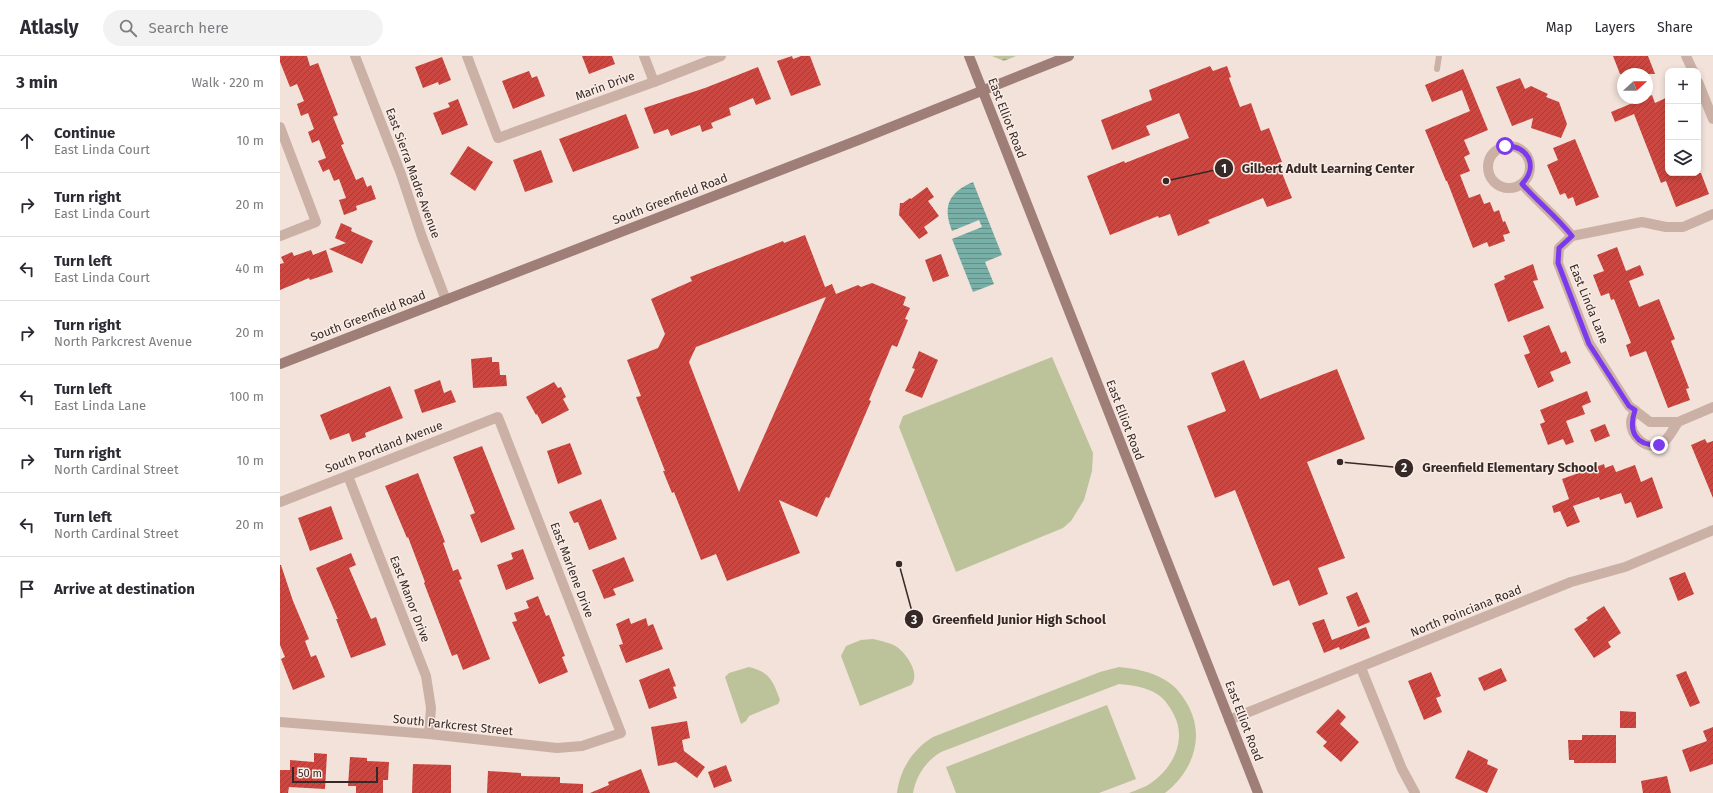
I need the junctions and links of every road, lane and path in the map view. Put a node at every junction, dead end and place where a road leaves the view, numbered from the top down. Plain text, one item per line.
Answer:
1 (355, 56) edge
2 (467, 56) edge
3 (644, 56) edge
4 (721, 56) edge
5 (969, 56) edge
6 (1069, 56) edge
7 (1439, 56) edge
8 (1686, 56) edge
9 (1692, 68) edge
10 (1437, 69) dead end
11 (654, 82) junction
12 (1701, 89) edge
13 (983, 91) junction
14 (1713, 118) edge
15 (280, 127) edge
16 (1522, 184) junction
17 (1713, 214) edge
18 (280, 236) edge
19 (1572, 236) junction
20 (446, 300) junction
21 (280, 364) edge
22 (1713, 408) edge
23 (1635, 410) junction
24 (498, 417) joint
25 (1678, 422) junction
26 (348, 476) junction
27 (280, 502) edge
28 (1713, 530) edge
29 (1360, 668) junction
30 (1229, 720) junction
31 (280, 722) edge
32 (621, 733) joint
33 (429, 734) junction
34 (1258, 793) edge
35 (1415, 793) edge

1 - 20 street, East Sierra Madre Avenue
2 - 11 street, Marin Drive
3 - 11 street
4 - 11 street, Marin Drive
5 - 13 main road, East Elliot Road
6 - 13 main road, South Greenfield Road
7 - 10 lane
8 - 9 street
12 - 14 street
13 - 20 main road, South Greenfield Road
13 - 30 main road, East Elliot Road
15 - 18 street
16 - 16 street
16 - 19 street
17 - 19 street
19 - 23 street, East Linda Lane
20 - 21 main road, South Greenfield Road
22 - 25 street
23 - 25 street, East Linda Lane
23 - 25 street
24 - 26 street, South Portland Avenue
24 - 32 street, East Marlene Drive
26 - 27 street, South Portland Avenue
26 - 33 street, East Manor Drive
28 - 29 street, North Poinciana Road
29 - 30 street, North Poinciana Road
29 - 35 street
30 - 34 main road, East Elliot Road
31 - 33 street, South Parkcrest Street
32 - 33 street, South Parkcrest Street

